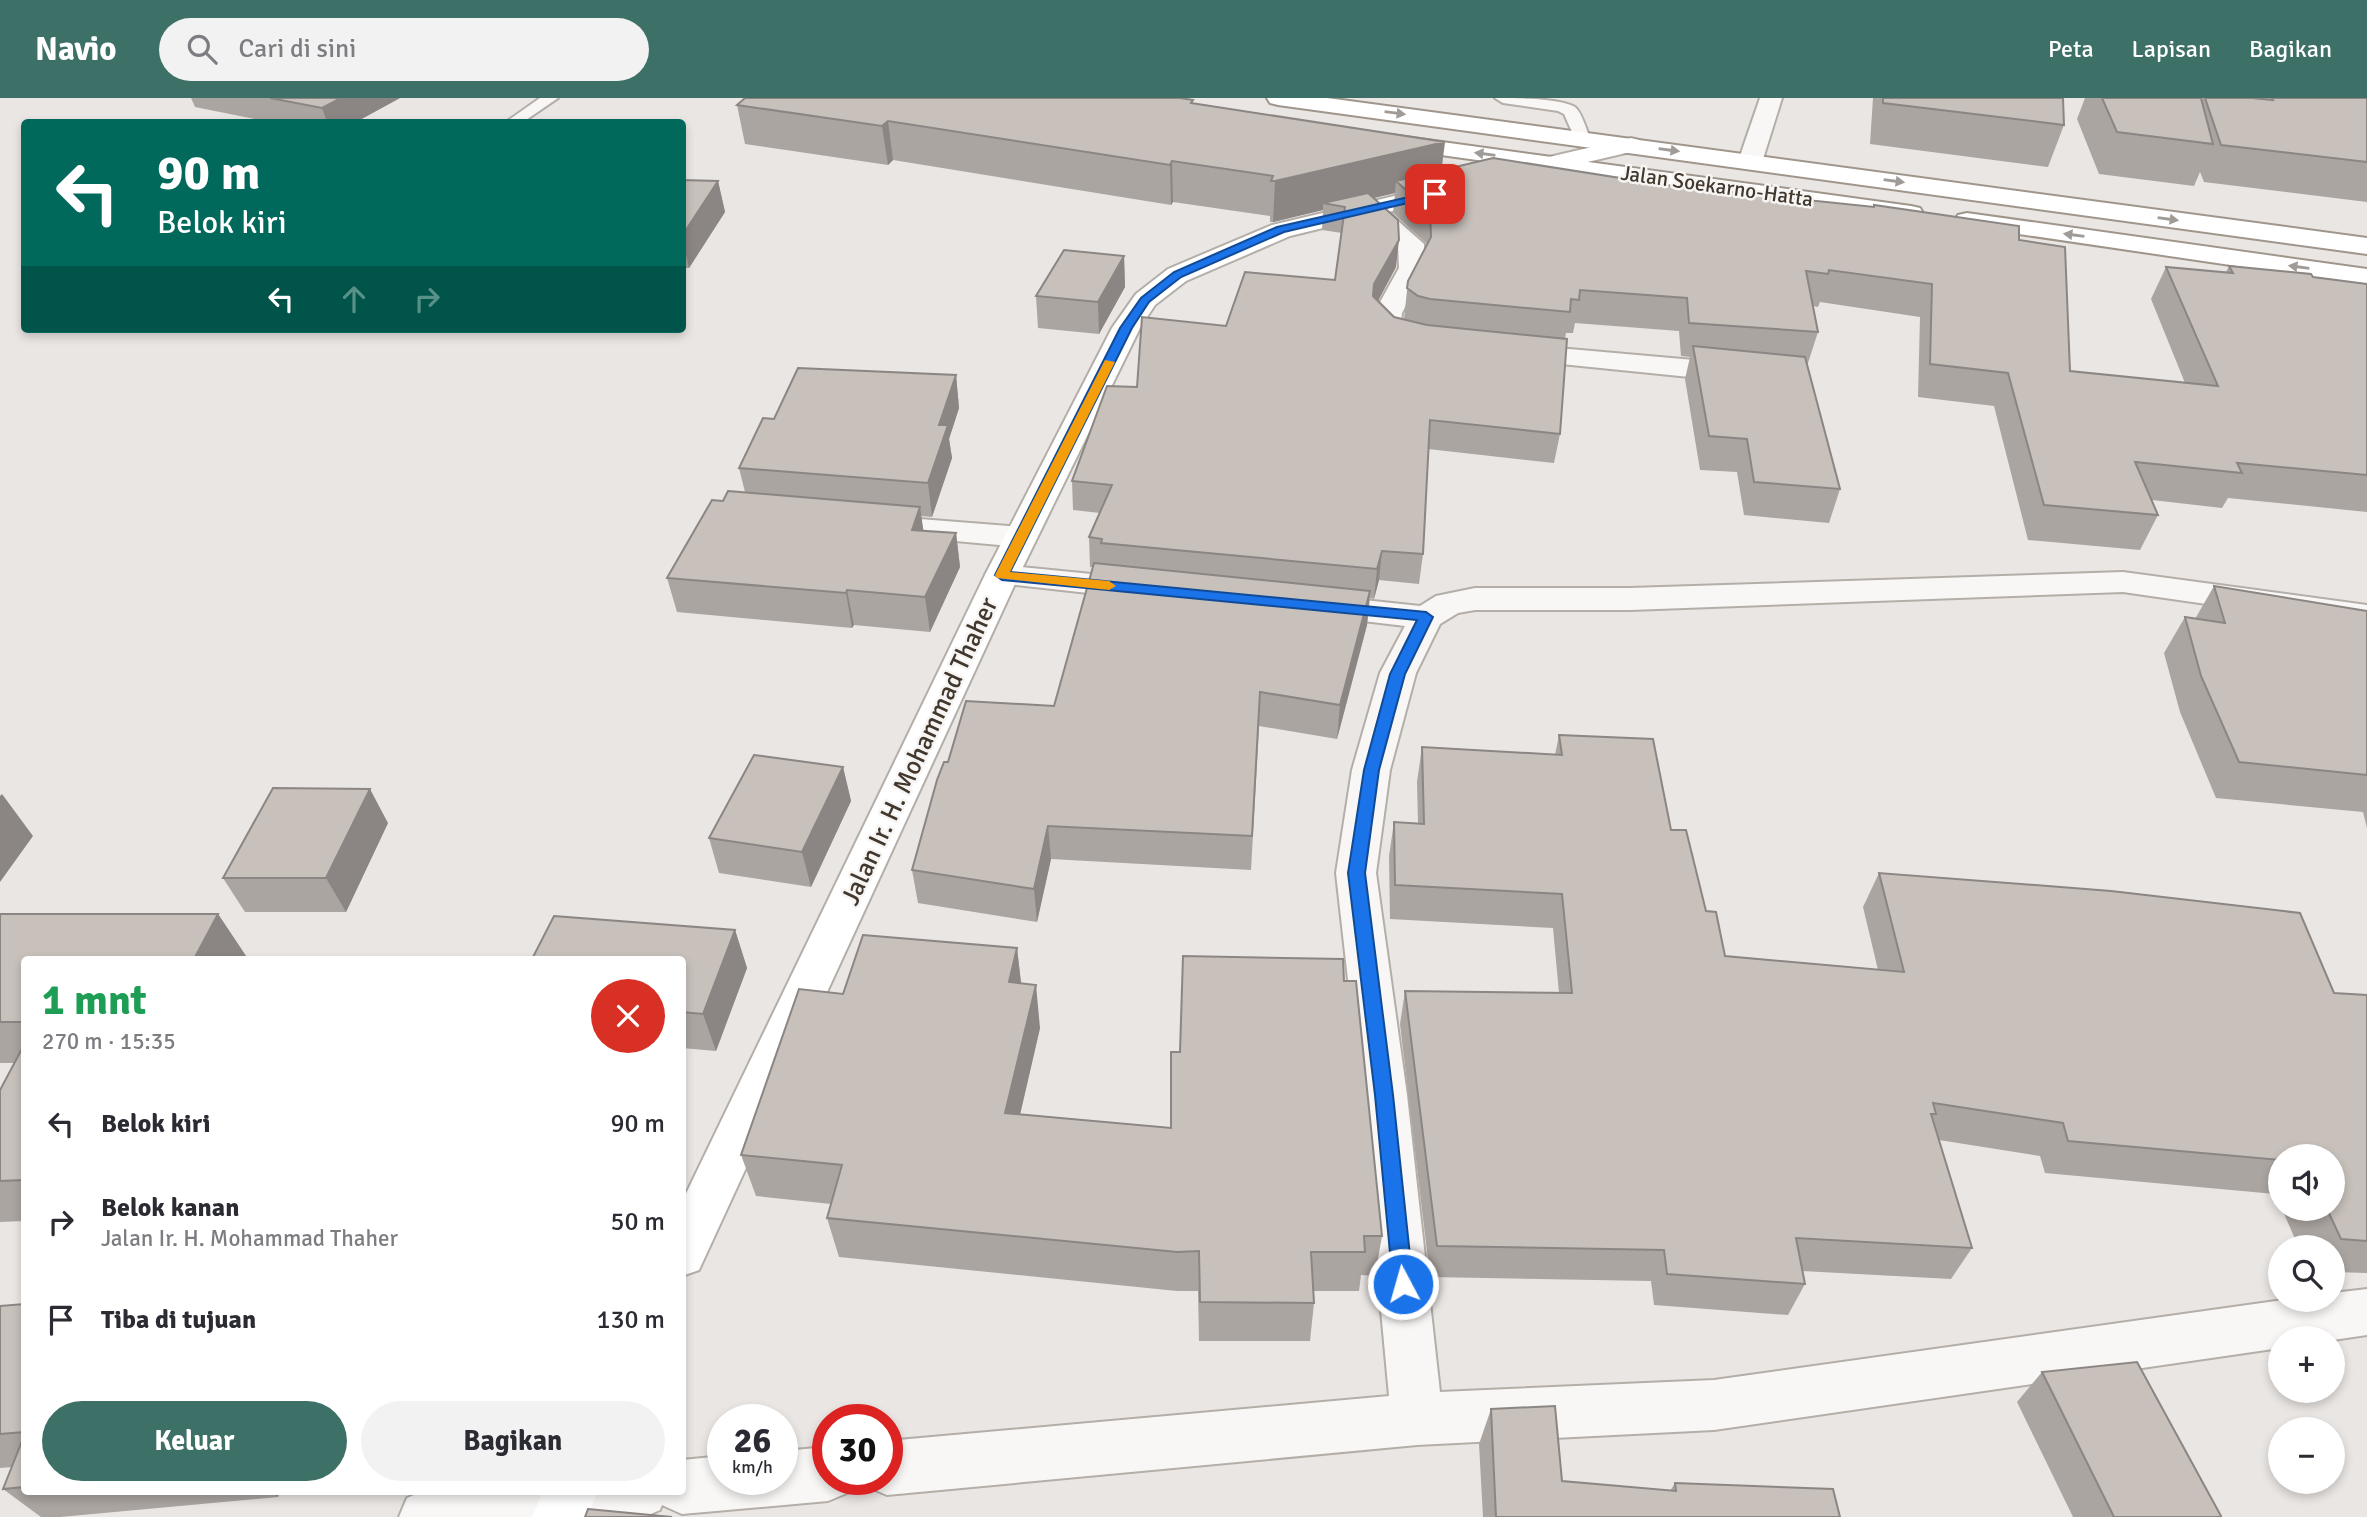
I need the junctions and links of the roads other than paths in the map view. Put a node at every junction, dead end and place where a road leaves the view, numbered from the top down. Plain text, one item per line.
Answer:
1 (550, 98) edge
2 (1279, 98) edge
3 (1503, 98) edge
4 (1771, 98) edge
5 (518, 119) edge
6 (1582, 138) junction
7 (1369, 139) edge
8 (1631, 145) junction
9 (1750, 162) junction
10 (1548, 163) junction
11 (1370, 209) junction
12 (2367, 246) edge
13 (2367, 276) edge
14 (1450, 345) edge
15 (1489, 349) edge
16 (1769, 376) edge
17 (833, 522) edge
18 (1021, 537) junction
19 (1002, 575) junction
20 (1166, 591) edge
21 (1289, 603) edge
22 (2367, 616) edge
23 (1426, 617) junction
24 (686, 1246) edge
25 (2367, 1312) edge
26 (1416, 1419) junction
27 (903, 1467) edge
28 (707, 1485) edge
29 (686, 1487) edge
30 (613, 1495) edge
31 (566, 1502) edge
32 (426, 1517) edge

1 - 5 lane
2 -> 6 main road, Jalan Soekarno-Hatta
3 - 6 lane
4 - 9 street
6 - 8 main road, Jalan Soekarno-Hatta
10 -> 7 main road, Jalan Soekarno-Hatta
8 -> 9 main road, Jalan Soekarno-Hatta
8 - 10 main road, Jalan Ir. H. Mohammad Thaher
9 -> 12 main road, Jalan Soekarno-Hatta
10 - 11 main road, Jalan Ir. H. Mohammad Thaher
13 -> 10 main road, Jalan Soekarno-Hatta
11 - 14 street
11 - 18 main road, Jalan Ir. H. Mohammad Thaher
15 - 16 street
17 - 18 street
18 - 19 main road, Jalan Ir. H. Mohammad Thaher
19 - 20 street
19 - 24 main road, Jalan Ir. H. Mohammad Thaher
21 - 23 street
22 - 23 street
23 - 26 street
25 - 26 street
26 - 27 street
28 - 29 street
30 - 31 street
31 - 32 street

